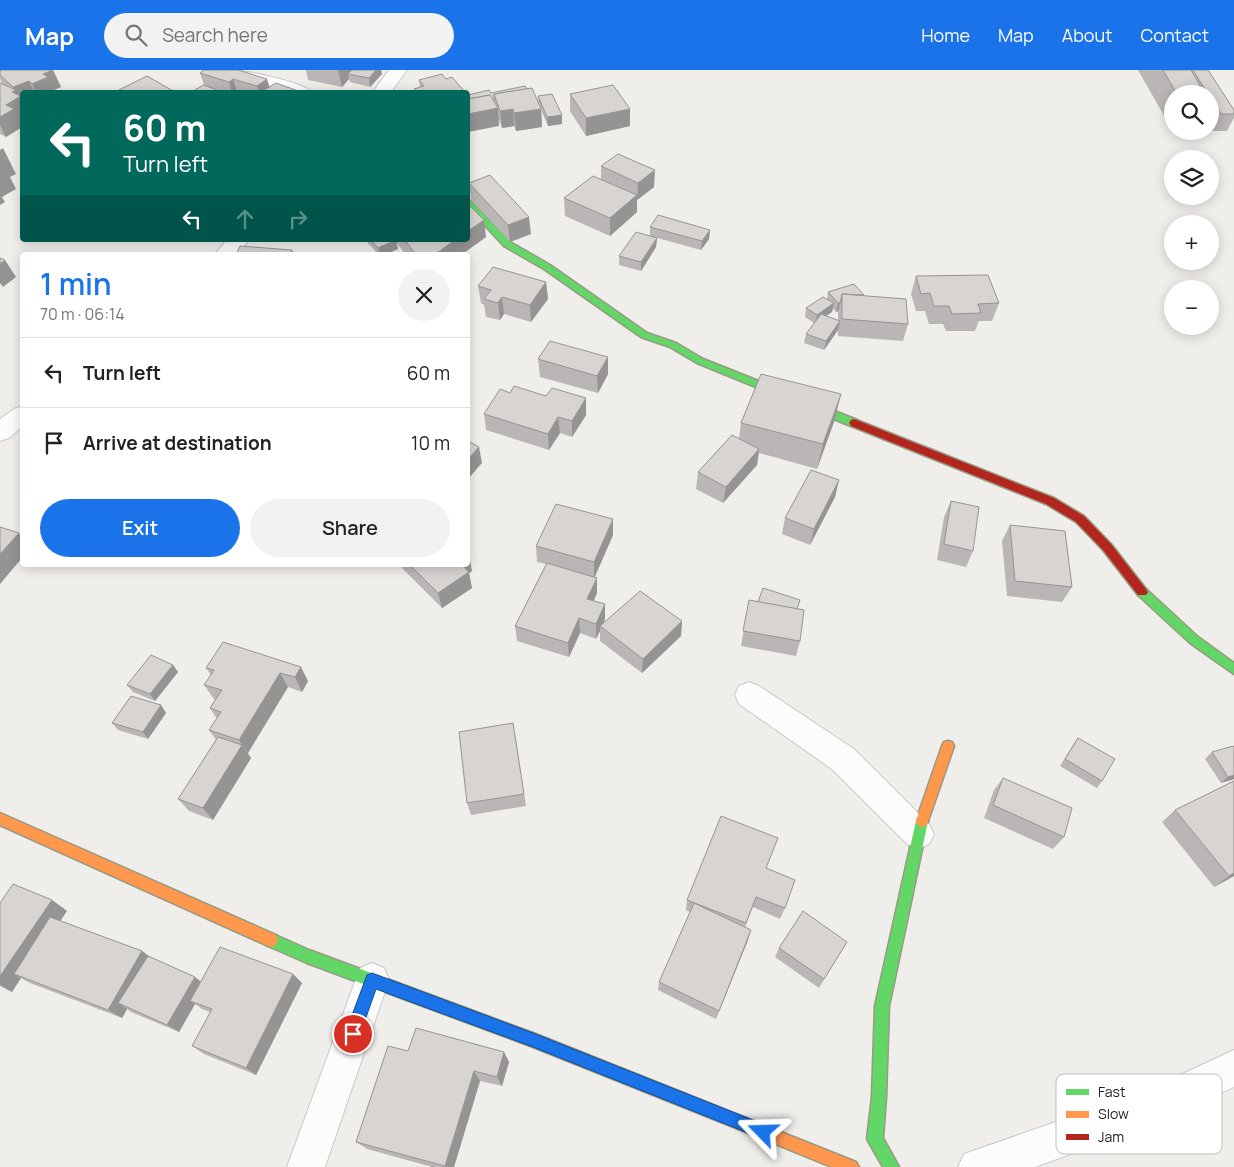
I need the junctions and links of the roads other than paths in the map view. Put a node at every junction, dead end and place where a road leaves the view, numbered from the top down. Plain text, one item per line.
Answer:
1 (211, 70) edge
2 (398, 70) edge
3 (296, 90) edge
4 (383, 90) edge
5 (470, 205) edge
6 (237, 242) edge
7 (227, 252) edge
8 (20, 417) edge
9 (0, 432) edge
10 (1234, 669) edge
11 (749, 695) dead end
12 (948, 746) dead end
13 (0, 819) edge
14 (918, 834) junction
15 (372, 980) junction
16 (1234, 1068) edge
17 (1221, 1074) edge
18 (1056, 1141) edge
19 (306, 1167) edge
20 (851, 1167) edge
21 (891, 1167) edge
22 (977, 1167) edge

1 - 3 street
2 - 4 street
5 - 10 street
6 - 7 street
8 - 9 street
11 - 14 street
12 - 14 street
13 - 15 street
14 - 21 street
15 - 19 street
15 - 20 street
16 - 17 street
18 - 22 street

